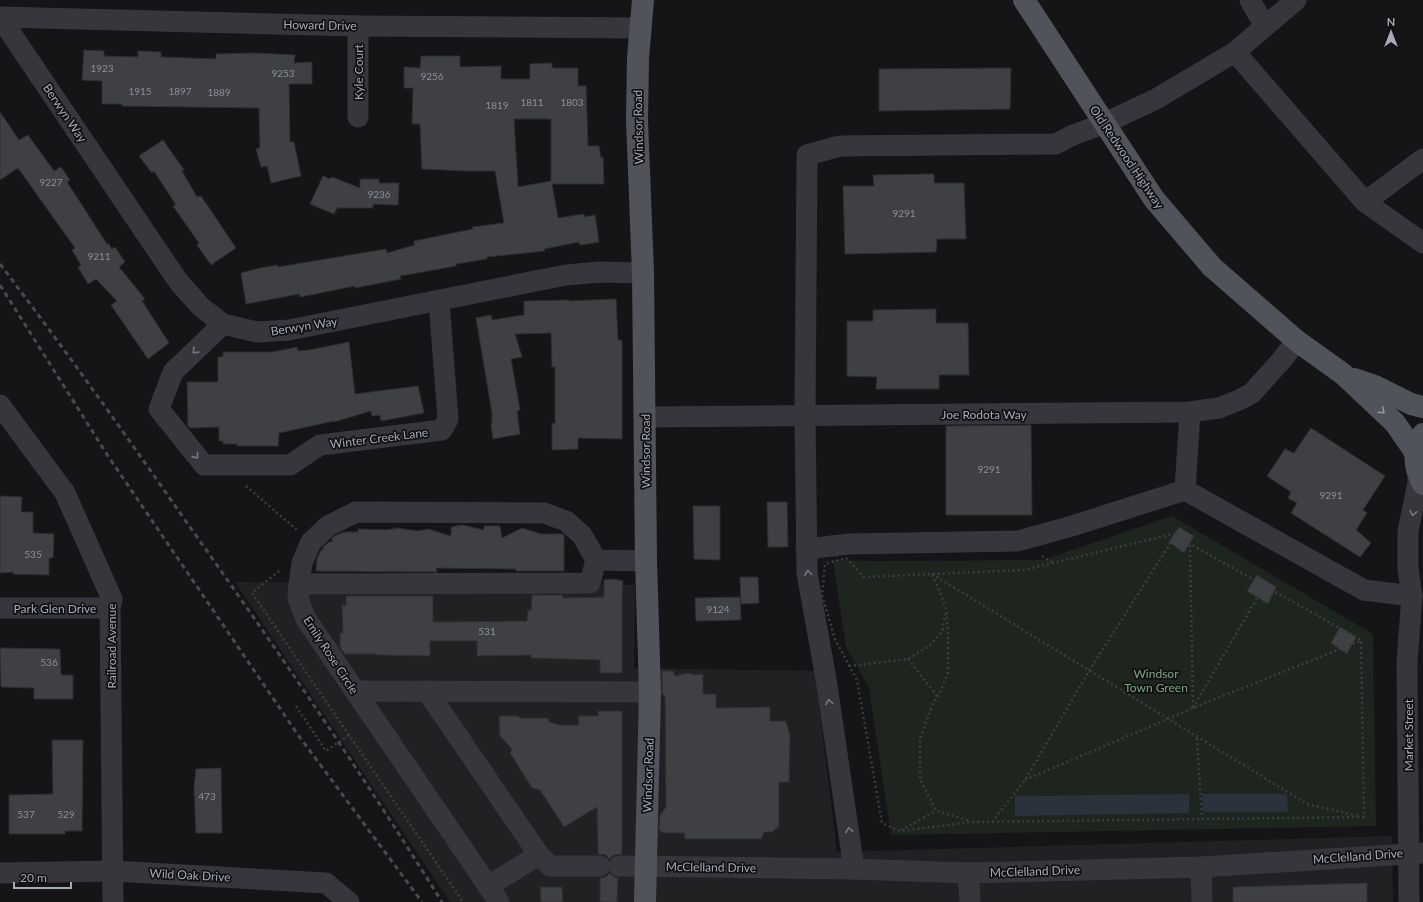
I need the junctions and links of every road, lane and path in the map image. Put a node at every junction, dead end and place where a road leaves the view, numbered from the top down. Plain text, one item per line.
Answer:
1 (643, 0) edge
2 (1024, 0) edge
3 (1250, 0) edge
4 (1296, 0) edge
5 (0, 17) edge
6 (1268, 23) junction
7 (358, 26) junction
8 (641, 28) junction
9 (1235, 52) junction
10 (358, 117) dead end
11 (1104, 124) junction
12 (1423, 159) edge
13 (1365, 202) junction
14 (1423, 243) edge
15 (643, 273) junction
16 (440, 301) junction
17 (223, 324) junction
18 (1297, 341) junction
19 (1343, 374) junction
20 (1423, 407) edge
21 (2, 409) edge
22 (1190, 412) junction
23 (805, 416) junction
24 (645, 417) junction
25 (1419, 443) edge
26 (224, 465) junction
27 (1420, 479) edge
28 (1185, 490) junction
29 (1177, 533) junction
30 (311, 542) junction
31 (1423, 542) edge
32 (1190, 544) junction
33 (806, 549) junction
34 (596, 560) junction
35 (646, 561) junction
36 (282, 567) dead end
37 (1408, 568) junction
38 (931, 574) junction
39 (298, 584) junction
40 (1264, 586) junction
41 (1412, 596) junction
42 (0, 608) edge
43 (110, 608) junction
44 (946, 609) junction
45 (1361, 640) junction
46 (908, 659) junction
47 (849, 666) junction
48 (1088, 671) junction
49 (355, 691) junction
50 (427, 691) junction
51 (650, 692) junction
52 (938, 697) junction
53 (296, 706) dead end
54 (1193, 708) junction
55 (1168, 720) junction
56 (349, 735) junction
57 (1197, 737) junction
58 (1025, 780) junction
59 (936, 811) junction
60 (1364, 817) junction
61 (1202, 819) junction
62 (972, 822) junction
63 (992, 822) junction
64 (900, 831) junction
65 (1415, 853) edge
66 (539, 855) junction
67 (646, 867) junction
68 (1201, 867) junction
69 (853, 869) junction
70 (113, 871) junction
71 (0, 873) edge
72 (968, 873) junction
73 (494, 894) edge
74 (113, 902) edge
75 (350, 902) edge
76 (463, 902) edge
77 (645, 902) edge
78 (970, 902) edge
79 (1202, 902) edge
80 (1408, 902) edge

1 - 8 main road, Windsor Road
2 - 11 main road, Old Redwood Highway
3 - 6 street
4 - 6 street
5 - 7 street, Howard Drive
5 - 17 street, Berwyn Way
6 - 9 street
7 - 8 street, Howard Drive
7 - 10 street, Kyle Court
8 - 15 main road, Windsor Road
9 - 11 street
9 - 13 street
11 - 18 main road, Old Redwood Highway
11 - 23 street
12 - 13 street
13 - 14 street
15 - 16 street, Berwyn Way
15 - 24 main road, Windsor Road
16 - 17 street, Berwyn Way
16 - 26 street, Winter Creek Lane
17 -> 26 street, Winter Creek Lane
18 - 19 main road, Old Redwood Highway
18 - 22 street, Joe Rodota Way
19 - 20 main road, Old Redwood Highway
19 -> 25 main road, Old Redwood Highway
21 - 43 street, Railroad Avenue
22 - 23 street, Joe Rodota Way
22 - 28 street
23 - 24 street, Joe Rodota Way
23 - 33 street
24 - 35 main road, Windsor Road
25 - 27 main road
26 - 30 path
27 -> 37 street, Market Street
28 - 33 street
28 - 41 street
29 - 32 path
29 - 38 path
29 - 48 path
30 - 34 street, Emily Rose Circle
30 - 39 street, Emily Rose Circle
31 - 37 street
32 - 40 path
32 - 54 path
69 -> 33 street
34 - 35 street
34 - 39 street
35 - 51 main road, Windsor Road
36 - 56 path
37 - 41 street, Market Street
38 - 44 path
38 - 47 path
38 - 48 path
39 - 49 street, Emily Rose Circle
40 - 45 path
40 - 54 path
41 - 65 street, Market Street
42 - 43 street, Park Glen Drive
43 - 70 street, Railroad Avenue
44 - 46 path
44 - 52 path
45 - 54 path
45 - 60 path
46 - 47 path
46 - 52 path
47 - 64 path
48 - 55 path
48 - 58 path
49 - 50 street
49 - 73 street, Emily Rose Circle
50 - 51 street
50 - 66 street
51 - 67 main road, Windsor Road
52 - 59 path
53 - 56 path
54 - 55 path
55 - 57 path
55 - 58 path
56 - 76 path
57 - 60 path
57 - 61 path
58 - 63 path
59 - 62 path
59 - 64 path
60 - 61 path
61 - 63 path
62 - 63 path
62 - 64 path
65 - 68 street, McClelland Drive
65 - 80 street, Market Street
66 - 67 street, McClelland Drive
66 - 73 street
67 - 69 street, McClelland Drive
67 - 77 main road, Windsor Road
68 - 72 street, McClelland Drive
68 - 79 street
69 - 72 street, McClelland Drive
70 - 71 street, Wild Oak Drive
70 - 74 street, Railroad Avenue
70 - 75 street, Wild Oak Drive
72 - 78 street

